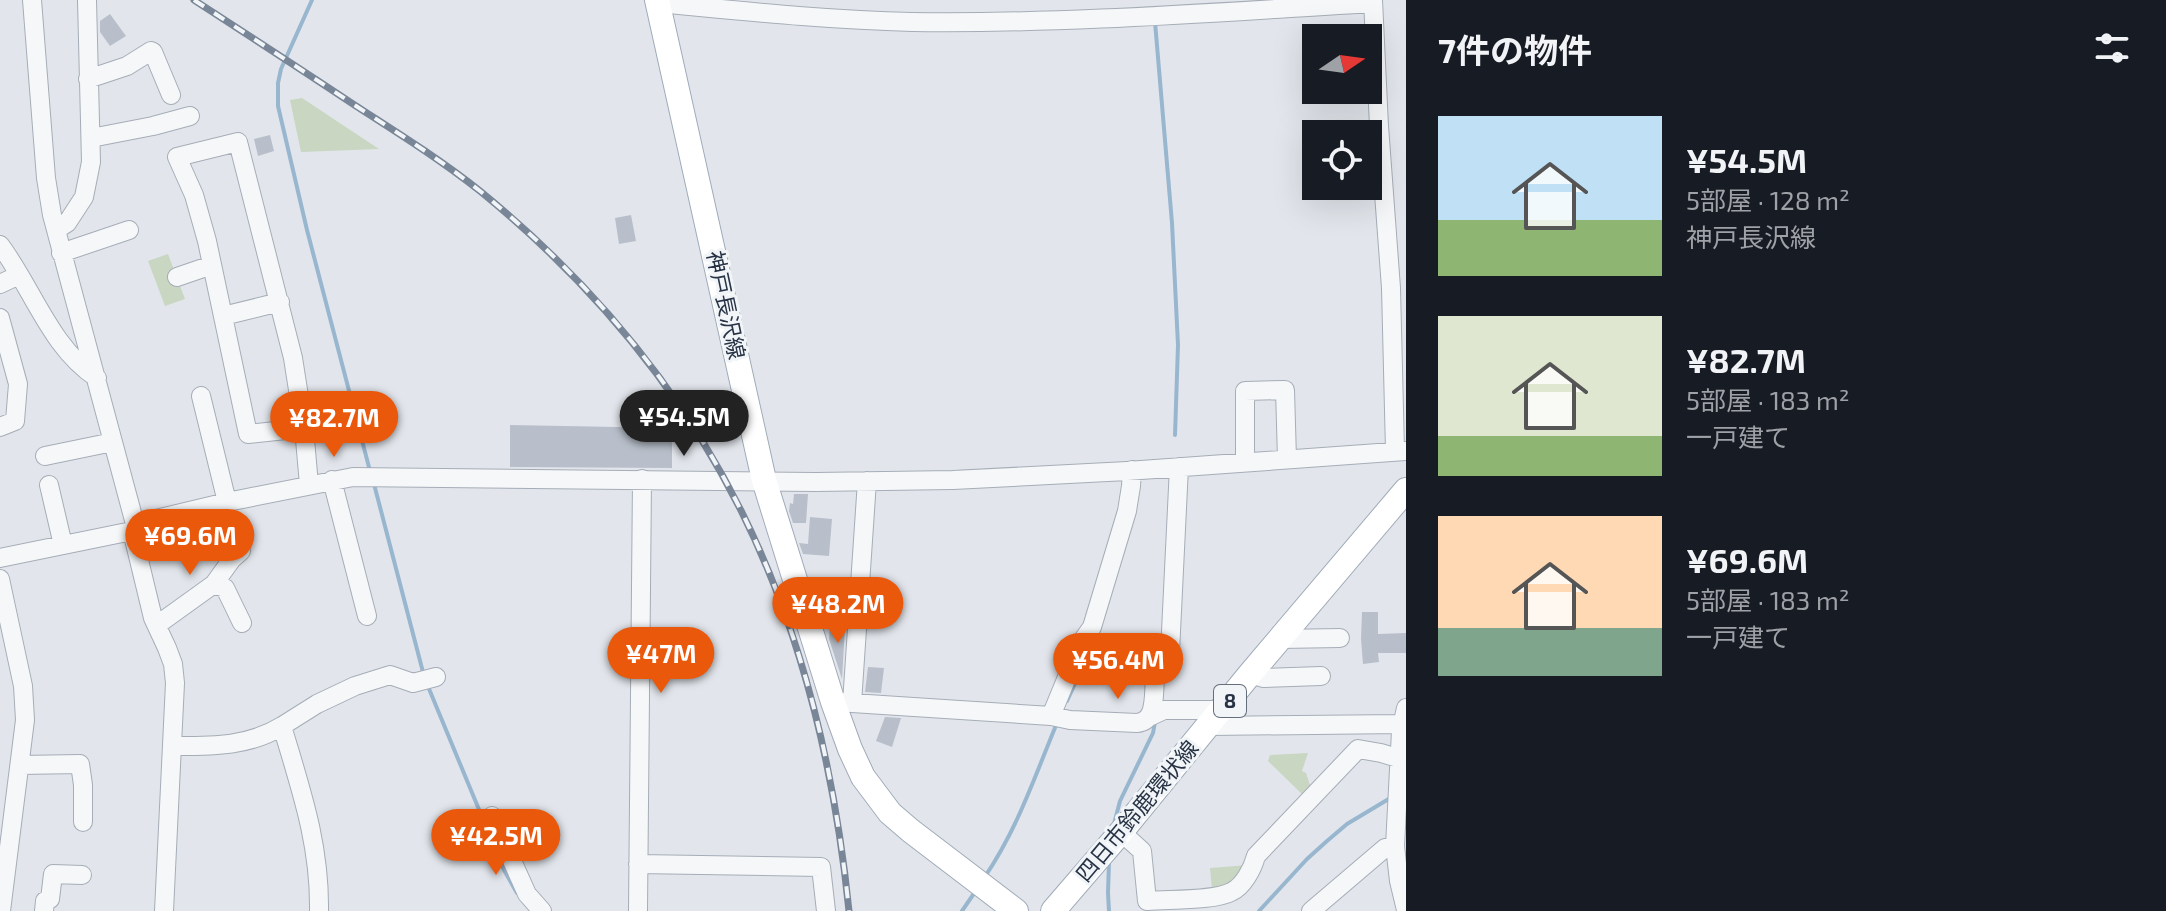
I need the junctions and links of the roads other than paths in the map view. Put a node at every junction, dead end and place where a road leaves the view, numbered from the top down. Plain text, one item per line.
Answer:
1 (32, 0) edge
2 (87, 0) edge
3 (658, 2) edge
4 (1373, 2) edge
5 (1307, 4) edge
6 (1258, 5) edge
7 (88, 79) junction
8 (171, 95) dead end
9 (190, 116) dead end
10 (91, 138) junction
11 (56, 230) junction
12 (129, 230) dead end
13 (0, 245) edge
14 (61, 253) junction
15 (212, 265) junction
16 (19, 275) junction
17 (177, 277) dead end
18 (0, 284) edge
19 (280, 302) junction
20 (223, 316) junction
21 (0, 318) edge
22 (97, 378) junction
23 (201, 396) dead end
24 (0, 427) edge
25 (304, 428) junction
26 (113, 442) junction
27 (1400, 451) edge
28 (45, 456) dead end
29 (1287, 459) junction
30 (1245, 462) junction
31 (1179, 467) junction
32 (1132, 470) junction
33 (642, 479) junction
34 (332, 480) junction
35 (764, 480) junction
36 (867, 481) junction
37 (49, 485) dead end
38 (309, 485) junction
39 (1406, 490) edge
40 (227, 502) junction
41 (134, 528) junction
42 (63, 545) junction
43 (241, 551) dead end
44 (0, 558) edge
45 (0, 579) edge
46 (214, 584) junction
47 (367, 616) dead end
48 (242, 623) dead end
49 (157, 625) junction
50 (1340, 638) dead end
51 (1280, 639) junction
52 (1250, 674) junction
53 (1321, 676) dead end
54 (436, 677) dead end
55 (843, 702) junction
56 (1154, 714) junction
57 (1057, 717) junction
58 (1216, 718) junction
59 (1404, 725) edge
60 (282, 726) junction
61 (173, 746) junction
62 (1401, 759) junction
63 (20, 765) junction
64 (492, 816) dead end
65 (83, 822) dead end
66 (1121, 832) junction
67 (1399, 854) edge
68 (638, 864) junction
69 (82, 875) dead end
70 (1213, 904) edge
71 (1148, 906) edge
72 (0, 909) edge
73 (1406, 910) edge
74 (7, 911) edge
75 (44, 911) edge
76 (164, 911) edge
77 (319, 911) edge
78 (542, 911) edge
79 (638, 911) edge
80 (826, 911) edge
81 (1016, 911) edge
82 (1053, 911) edge
83 (1311, 911) edge

1 - 11 street
2 - 7 street
3 - 6 street
3 - 35 main road, 神戸長沢線
4 - 5 street
4 - 27 street
5 - 6 street
7 - 8 street
7 - 10 street
9 - 10 street
10 - 11 street
11 - 14 street
12 - 14 street
13 - 16 street
14 - 22 street
15 - 17 street
15 - 19 street
15 - 20 street
16 - 18 street
16 - 22 street
19 - 20 street
19 - 25 street
20 - 25 street
21 - 24 street
22 - 26 street
23 - 40 street
25 - 38 street
26 - 28 street
26 - 41 street
27 - 29 street
29 - 30 street
29 - 30 street
30 - 31 street
31 - 32 street
31 - 56 street
32 - 36 street
32 - 57 street
33 - 34 street
33 - 35 street
33 - 68 street
34 - 38 street
34 - 47 street
35 - 36 street
35 - 55 main road, 神戸長沢線
36 - 55 street
37 - 42 street
38 - 40 street
39 - 51 main road, 四日市鈴鹿環状線 / 8
40 - 41 street
41 - 42 street
41 - 49 street
42 - 44 street
43 - 46 street
45 - 63 street
46 - 48 street
46 - 49 street
49 - 61 street
50 - 51 street
51 - 52 main road, 四日市鈴鹿環状線 / 8
52 - 53 street
52 - 58 main road, 四日市鈴鹿環状線 / 8
54 - 60 street
55 - 57 street
55 - 81 main road, 神戸長沢線
56 - 57 street
56 - 58 street
58 - 59 street
58 - 66 main road, 四日市鈴鹿環状線 / 8
59 - 62 street
60 - 61 street
60 - 77 street
61 - 76 street
62 - 67 street
62 - 70 street
63 - 65 street
63 - 72 street
64 - 78 street
66 - 71 street
66 - 82 main road, 四日市鈴鹿環状線 / 8
67 - 73 street
67 - 83 street
68 - 79 street
68 - 80 street
69 - 75 street
70 - 71 street
72 - 74 street

